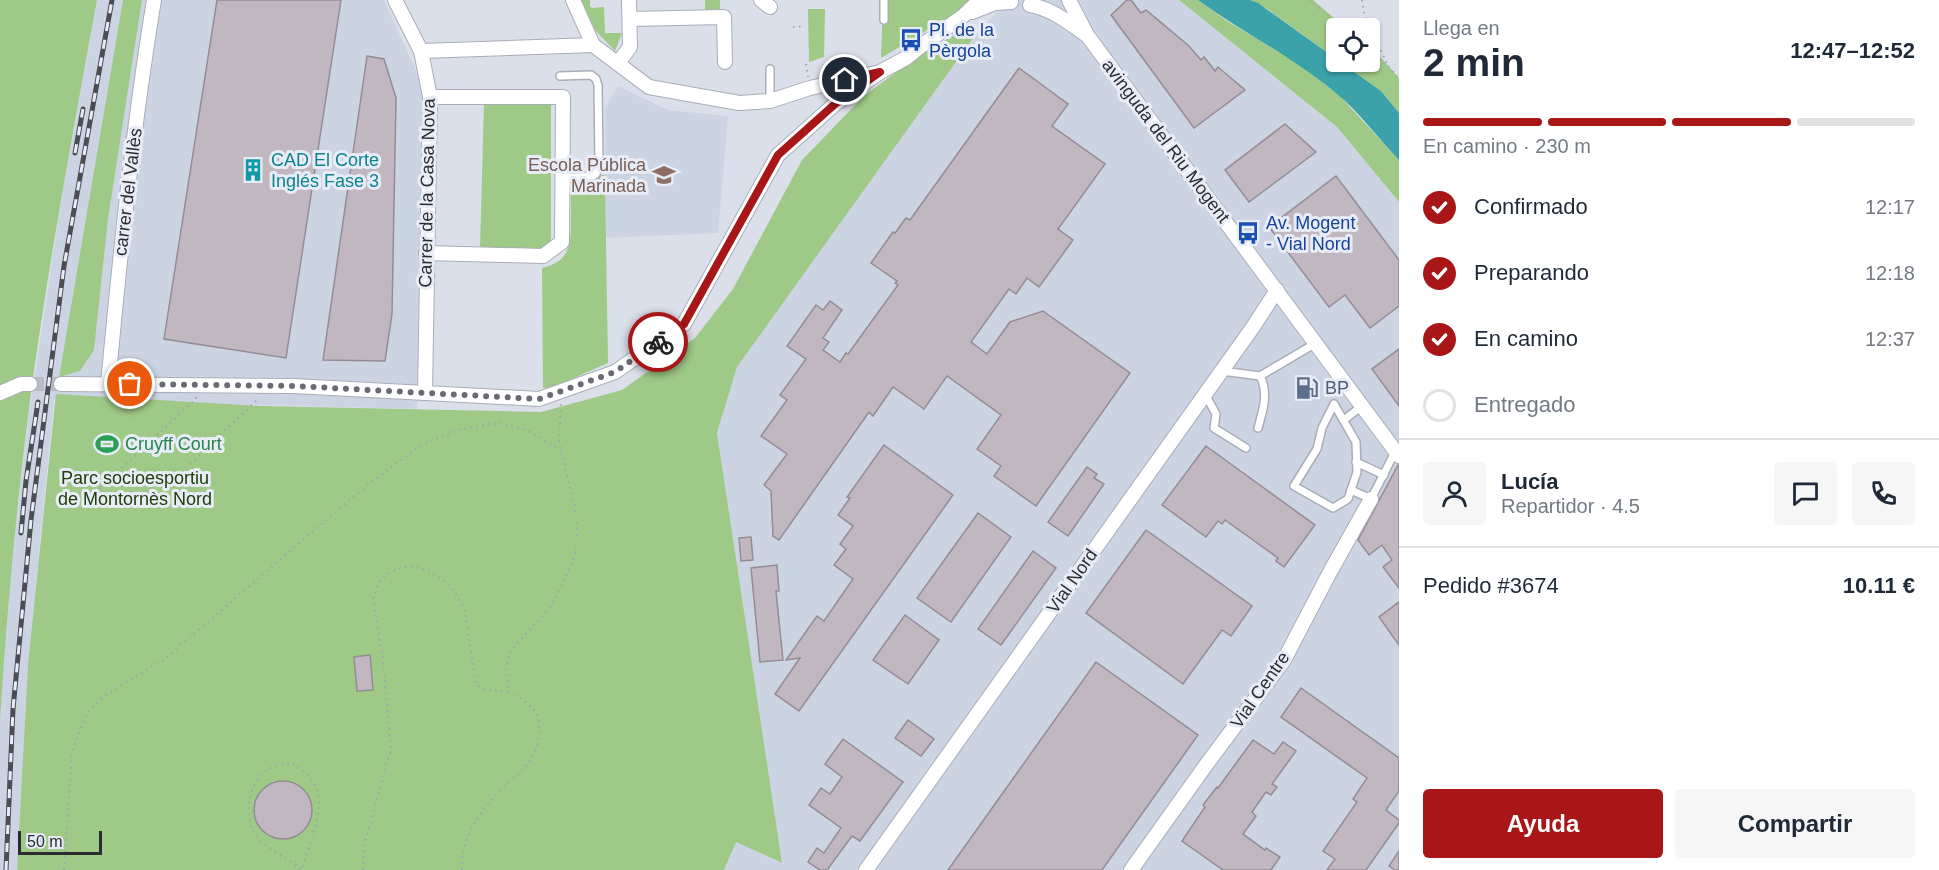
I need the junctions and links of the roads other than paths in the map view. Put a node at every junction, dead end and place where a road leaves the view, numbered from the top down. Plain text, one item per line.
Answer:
1 (154, 0) edge
2 (395, 0) edge
3 (573, 0) edge
4 (630, 0) edge
5 (884, 0) edge
6 (980, 0) edge
7 (1069, 0) edge
8 (1010, 1) edge
9 (1035, 3) edge
10 (962, 17) junction
11 (630, 19) junction
12 (884, 20) dead end
13 (1087, 35) junction
14 (593, 45) junction
15 (422, 51) junction
16 (725, 62) dead end
17 (618, 63) junction
18 (770, 69) dead end
19 (880, 72) junction
20 (560, 76) dead end
21 (430, 97) junction
22 (770, 101) junction
23 (562, 178) junction
24 (426, 253) junction
25 (1276, 290) junction
26 (1316, 343) junction
27 (1222, 370) junction
28 (1260, 376) junction
29 (30, 384) tunnel mouth
30 (61, 384) tunnel mouth
31 (108, 384) junction
32 (0, 393) edge
33 (425, 393) junction
34 (1205, 394) junction
35 (1363, 405) junction
36 (1344, 420) junction
37 (1258, 428) dead end
38 (1246, 448) dead end
39 (1398, 453) edge
40 (1356, 462) junction
41 (1384, 475) junction
42 (1351, 490) junction
43 (1371, 499) junction
44 (866, 870) edge
45 (1131, 870) edge

1 - 31 street, carrer del Vallès
2 - 15 street, Carrer de la Casa Nova
3 - 14 street
4 - 11 street
5 - 12 lane
6 - 10 street
7 - 13 street, avinguda del Riu Mogent
8 - 9 street, avinguda del Riu Mogent
8 - 10 street
9 - 13 street, avinguda del Riu Mogent
10 - 19 street
11 - 16 street
11 - 17 street
13 - 25 street, avinguda del Riu Mogent
14 - 15 street
14 - 17 street
15 - 21 street, Carrer de la Casa Nova
17 - 22 street
18 - 22 lane
19 - 22 street
19 - 33 street
20 - 23 lane
21 - 23 street
21 - 24 street, Carrer de la Casa Nova
23 - 24 street
24 - 33 street, Carrer de la Casa Nova
25 - 26 street, avinguda del Riu Mogent
25 - 27 street, Vial Nord
26 - 28 lane
26 - 35 street, avinguda del Riu Mogent
27 - 28 lane
27 - 34 street, Vial Nord
28 - 37 lane
29 - 32 street
30 - 31 street
31 - 33 street
34 - 38 lane
34 - 44 street, Vial Nord
35 - 36 lane
35 - 39 street, avinguda del Riu Mogent
36 - 40 lane
36 - 42 lane
39 - 41 lane
40 - 41 lane
40 - 42 lane
41 - 43 lane
42 - 43 lane
43 - 45 street, Vial Centre

